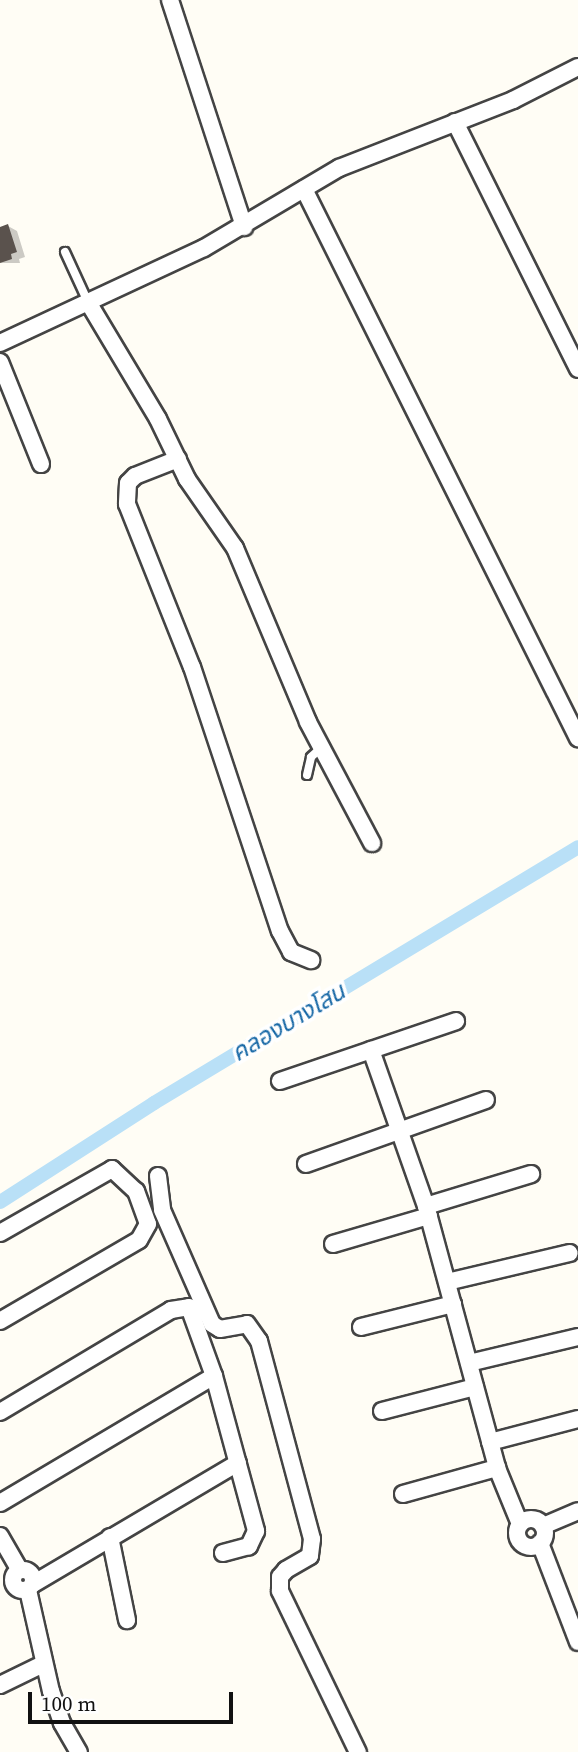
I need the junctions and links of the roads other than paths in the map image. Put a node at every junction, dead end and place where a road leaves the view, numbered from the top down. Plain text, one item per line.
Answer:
1 (170, 0) edge
2 (577, 70) edge
3 (454, 122) junction
4 (304, 189) junction
5 (244, 227) junction
6 (65, 252) dead end
7 (88, 302) junction
8 (0, 343) edge
9 (0, 362) edge
10 (578, 369) edge
11 (178, 459) junction
12 (41, 464) dead end
13 (578, 738) edge
14 (322, 747) junction
15 (307, 775) dead end
16 (372, 843) dead end
17 (311, 960) dead end
18 (456, 1021) dead end
19 (371, 1049) junction
20 (280, 1082) dead end
21 (486, 1100) dead end
22 (399, 1131) junction
23 (306, 1164) dead end
24 (531, 1174) dead end
25 (158, 1176) dead end
26 (427, 1211) junction
27 (0, 1233) edge
28 (333, 1244) dead end
29 (570, 1253) dead end
30 (447, 1282) junction
31 (453, 1304) junction
32 (0, 1321) edge
33 (361, 1327) dead end
34 (578, 1337) edge
35 (469, 1363) junction
36 (214, 1376) junction
37 (475, 1387) junction
38 (382, 1410) dead end
39 (0, 1412) edge
40 (578, 1419) edge
41 (490, 1442) junction
42 (238, 1463) junction
43 (498, 1468) junction
44 (403, 1494) dead end
45 (0, 1503) edge
46 (578, 1511) edge
47 (520, 1524) junction
48 (543, 1526) junction
49 (0, 1536) edge
50 (110, 1537) junction
51 (540, 1543) junction
52 (223, 1553) dead end
53 (19, 1584) edge
54 (571, 1603) edge
55 (127, 1620) dead end
56 (578, 1642) edge
57 (43, 1664) junction
58 (0, 1685) edge
59 (69, 1750) edge
60 (358, 1752) edge

1 - 5 street
2 - 3 street
3 - 4 street
3 - 10 street
4 - 5 street
4 - 13 street
5 - 7 street
6 - 7 lane
7 - 8 street
7 - 11 street
9 - 12 street
11 - 14 street
11 - 17 street
14 - 15 lane
14 - 16 street
18 - 19 street
19 - 20 street
19 - 22 street
21 - 22 street
22 - 23 street
22 - 26 street
24 - 26 street
25 - 60 street
26 - 28 street
26 - 30 street
27 - 32 street
29 - 30 street
30 - 31 street
31 - 33 street
31 - 35 street
34 - 35 street
35 - 37 street
36 - 39 street
36 - 42 street
36 - 45 street
37 - 38 street
37 - 41 street
40 - 41 street
41 - 43 street
42 - 50 street
42 - 52 street
43 - 44 street
43 - 47 street
46 - 48 street
47 - 48 street
47 - 51 street
48 - 51 street
49 - 53 street
50 - 53 street
50 - 55 street
51 - 54 street
53 - 57 street
54 - 56 street
57 - 58 street
57 - 59 street

